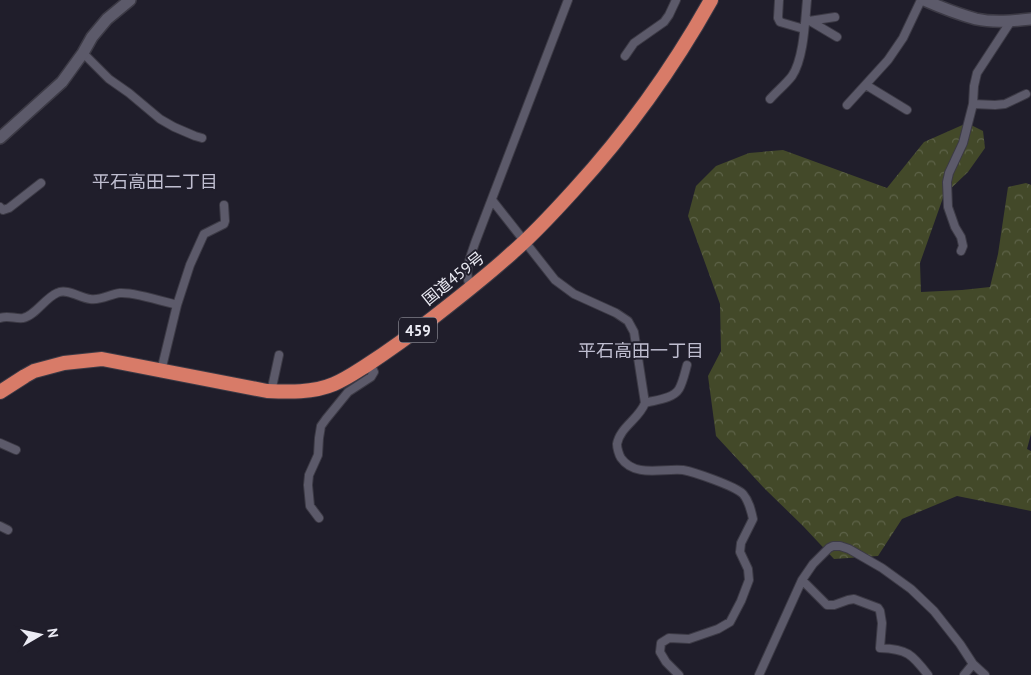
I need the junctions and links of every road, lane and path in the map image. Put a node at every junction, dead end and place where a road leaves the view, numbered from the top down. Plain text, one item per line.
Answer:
1 (130, 0) edge
2 (568, 0) edge
3 (676, 0) edge
4 (711, 0) edge
5 (779, 0) edge
6 (807, 0) edge
7 (922, 0) edge
8 (835, 17) dead end
9 (1031, 19) edge
10 (1011, 21) junction
11 (806, 24) junction
12 (838, 37) dead end
13 (83, 53) junction
14 (625, 56) dead end
15 (866, 85) junction
16 (1026, 94) dead end
17 (770, 99) dead end
18 (973, 104) junction
19 (848, 105) dead end
20 (907, 110) dead end
21 (0, 138) edge
22 (202, 138) dead end
23 (41, 183) dead end
24 (492, 200) junction
25 (224, 205) dead end
26 (0, 207) edge
27 (525, 241) junction
28 (961, 251) dead end
29 (471, 288) junction
30 (177, 305) junction
31 (0, 318) edge
32 (279, 355) dead end
33 (370, 363) junction
34 (687, 365) dead end
35 (161, 372) junction
36 (0, 392) edge
37 (271, 392) junction
38 (645, 403) junction
39 (0, 443) edge
40 (16, 450) dead end
41 (319, 518) dead end
42 (0, 526) edge
43 (8, 530) dead end
44 (802, 580) junction
45 (974, 664) junction
46 (679, 675) edge
47 (759, 675) edge
48 (928, 675) edge
49 (964, 675) edge
50 (985, 675) edge

1 - 13 main road
2 - 24 street
3 - 14 street
4 - 27 highway, 国道459号 / 459
5 - 11 street
6 - 11 street
7 - 10 main road
7 - 15 street
8 - 11 street
9 - 10 main road
10 - 18 street
11 - 12 street
11 - 17 street
13 - 21 main road
13 - 22 street
15 - 19 street
15 - 20 street
16 - 18 street
18 - 28 street
23 - 26 street
24 - 27 street
24 - 29 street
25 - 30 street
27 - 29 highway, 国道459号 / 459
27 - 38 street
29 - 33 highway, 国道459号 / 459
30 - 31 street
30 - 35 street
32 - 37 street
33 - 37 highway, 国道459号 / 459
33 - 41 street
34 - 38 street
35 - 36 highway, 国道459号 / 459
35 - 37 highway, 国道459号 / 459
38 - 46 street
39 - 40 street
42 - 43 street
44 - 45 street
44 - 47 street
44 - 48 street
45 - 49 street
45 - 50 street

